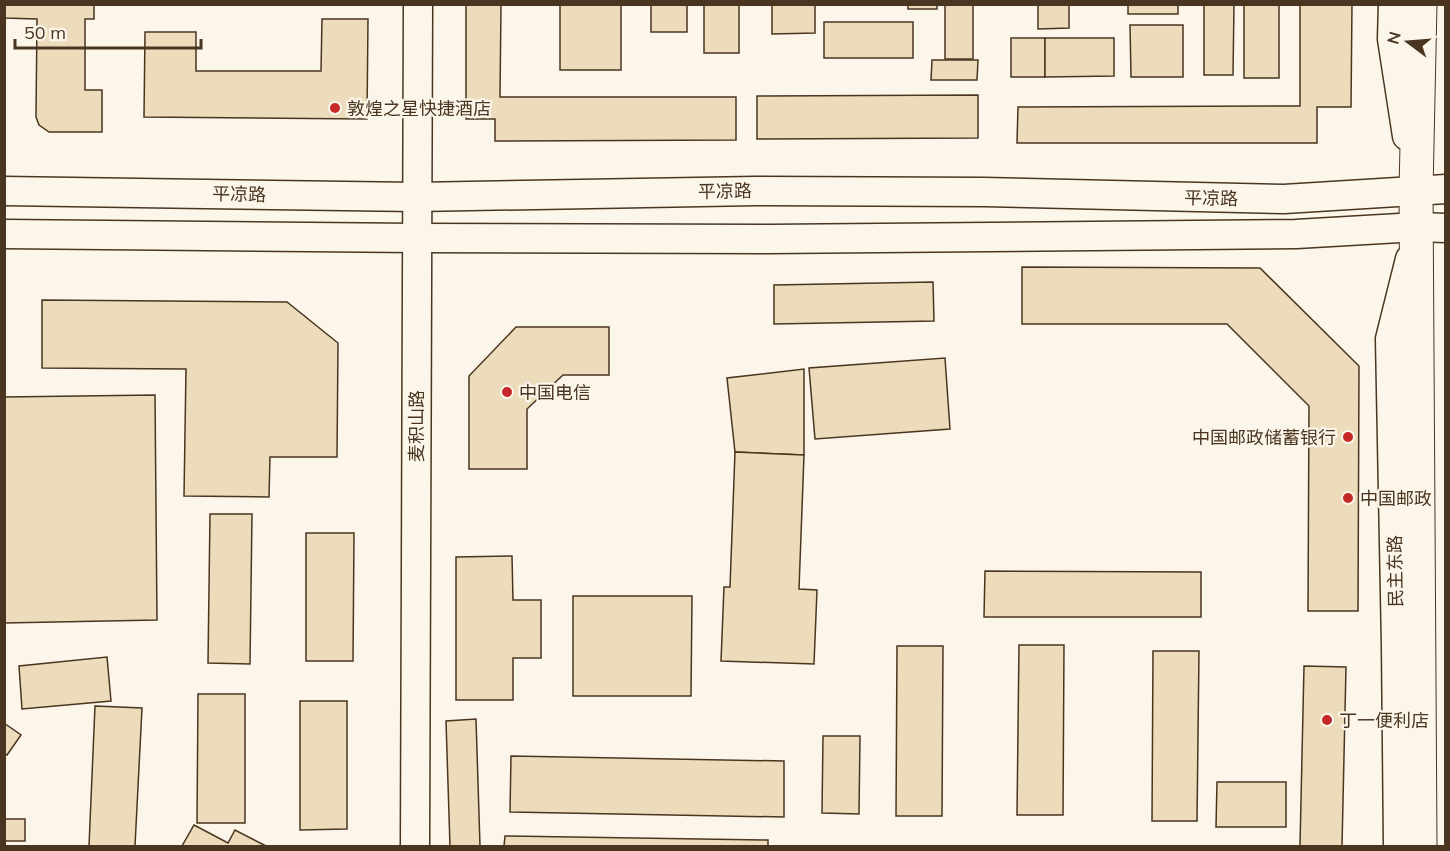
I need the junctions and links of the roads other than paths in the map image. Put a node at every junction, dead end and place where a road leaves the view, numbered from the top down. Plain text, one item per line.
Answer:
1 (418, 4) edge
2 (1393, 4) edge
3 (1420, 4) edge
4 (4, 190) edge
5 (1431, 190) edge
6 (416, 197) junction
7 (1431, 228) edge
8 (4, 234) edge
9 (416, 238) junction
10 (415, 846) edge
11 (1398, 846) edge
12 (1420, 846) edge

1 - 6 street, 麦积山路
2 - 5 street, 民主东路
3 - 5 main road, 民主东路
4 - 6 street, 平凉路
5 - 6 street, 平凉路
5 - 7 main road, 民主东路
6 - 9 street, 麦积山路
7 - 9 street, 平凉路
7 - 11 street, 民主东路
7 - 12 main road, 民主东路
8 - 9 street, 平凉路
9 - 10 street, 麦积山路

